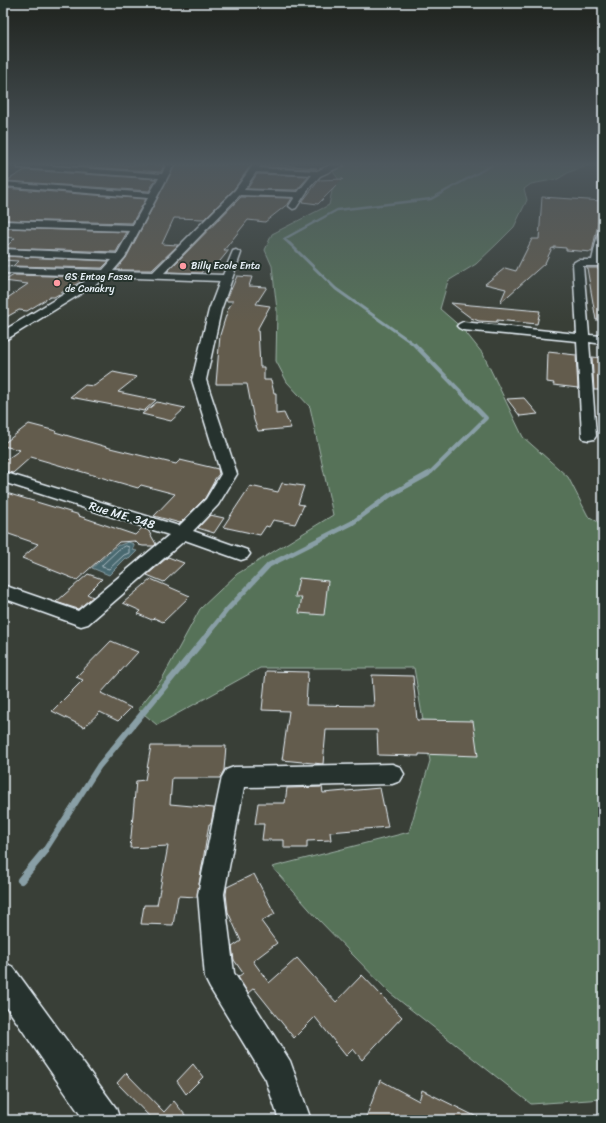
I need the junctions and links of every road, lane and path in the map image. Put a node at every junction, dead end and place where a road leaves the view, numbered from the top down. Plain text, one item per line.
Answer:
1 (141, 217) edge
2 (213, 217) edge
3 (3, 224) edge
4 (135, 228) junction
5 (603, 234) edge
6 (3, 252) edge
7 (236, 253) dead end
8 (120, 256) junction
9 (600, 263) edge
10 (3, 270) edge
11 (105, 274) junction
12 (156, 275) junction
13 (227, 278) junction
14 (3, 323) edge
15 (463, 326) dead end
16 (18, 327) junction
17 (3, 336) edge
18 (584, 338) junction
19 (603, 340) edge
20 (588, 436) dead end
21 (3, 477) edge
22 (182, 533) junction
23 (241, 554) dead end
24 (3, 591) edge
25 (392, 774) dead end
26 (3, 977) edge
27 (104, 1120) edge
28 (295, 1120) edge

1 - 4 street
2 - 12 street
3 - 4 street
4 - 8 street
5 - 9 street
6 - 8 street
7 - 13 street
8 - 11 street
9 - 18 street
10 - 11 street
11 - 12 street
11 - 16 street
12 - 13 street
13 - 22 street
14 - 16 street
15 - 18 street
16 - 17 street
18 - 19 street
18 - 20 street
21 - 22 street, Rue ME. 348
22 - 23 street, Rue ME. 348
22 - 24 street
25 - 28 street
26 - 27 street

